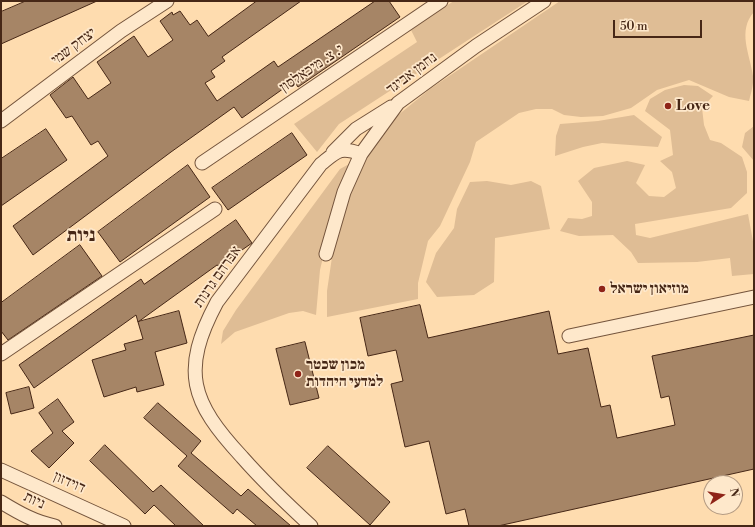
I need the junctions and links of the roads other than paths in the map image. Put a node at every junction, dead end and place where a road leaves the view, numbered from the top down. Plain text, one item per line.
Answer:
1 (167, 1) edge
2 (441, 1) edge
3 (544, 1) edge
4 (398, 103) junction
5 (1, 120) edge
6 (361, 154) junction
7 (202, 163) dead end
8 (321, 164) junction
9 (215, 209) dead end
10 (326, 254) dead end
11 (754, 297) edge
12 (569, 336) dead end
13 (1, 354) edge
14 (1, 470) edge
15 (1, 502) edge
16 (55, 526) edge
17 (124, 526) edge
18 (311, 526) edge

1 - 5 street, יצחק שמי
2 - 7 street, י. צ. מיכאלסון
3 - 4 street, נחמן אביגד
4 - 6 street, נחמן אביגד
4 - 8 street
6 - 8 street, אברהם גרנות
6 - 10 street, נחמן אביגד
8 - 18 street, אברהם גרנות
9 - 13 street
11 - 12 street
14 - 17 street, דוידזון
15 - 16 street, ניות

